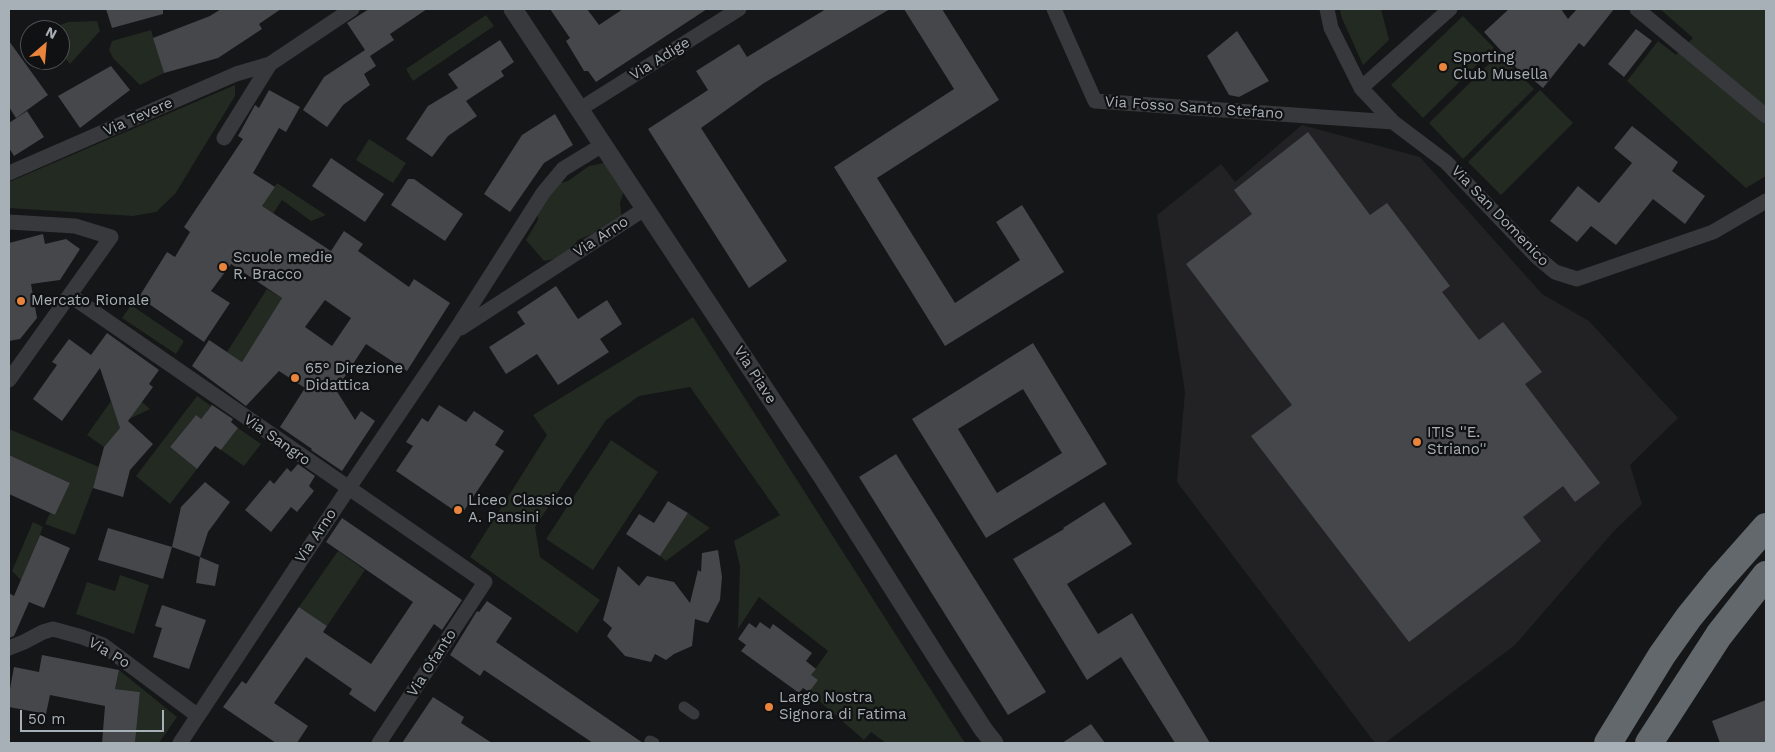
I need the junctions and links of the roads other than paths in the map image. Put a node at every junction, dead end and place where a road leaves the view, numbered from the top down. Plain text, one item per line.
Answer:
1 (352, 9) edge
2 (513, 9) edge
3 (739, 9) edge
4 (1054, 9) edge
5 (1327, 9) edge
6 (1450, 9) edge
7 (1637, 9) edge
8 (270, 64) junction
9 (1361, 88) junction
10 (580, 109) junction
11 (1766, 116) edge
12 (1393, 122) junction
13 (224, 138) dead end
14 (604, 144) junction
15 (9, 173) edge
16 (1766, 201) edge
17 (646, 208) junction
18 (9, 222) edge
19 (71, 296) junction
20 (455, 331) junction
21 (10, 376) edge
22 (348, 489) junction
23 (1766, 527) edge
24 (1766, 575) edge
25 (485, 582) joint
26 (9, 648) edge
27 (684, 707) dead end
28 (694, 714) dead end
29 (198, 716) junction
30 (180, 743) edge
31 (379, 743) edge
32 (994, 743) edge
33 (1608, 743) edge
34 (1649, 743) edge

1 - 8 street, Via Tevere
2 - 10 street, Via Piave
3 - 10 street, Via Adige
4 - 12 street, Via Fosso Santo Stefano
5 - 9 street, Via San Domenico
6 - 9 street
7 - 11 street
8 - 13 street, Via Tevere
8 - 15 street, Via Tevere
9 - 12 street, Via San Domenico
10 - 14 street, Via Piave
12 - 16 street, Via San Domenico
14 - 17 street, Via Piave
14 - 20 street, Via Arno
17 - 20 street, Via Arno
17 - 32 street, Via Piave
18 - 19 street
19 - 21 street
19 - 22 street, Via Sangro
20 - 22 street, Via Arno
22 - 25 street, Via Sangro
22 - 29 street, Via Arno
23 - 33 highway
24 - 34 highway
25 - 31 street, Via Ofanto
26 - 29 street, Via Po
27 - 28 street
29 - 30 street, Via Arno

